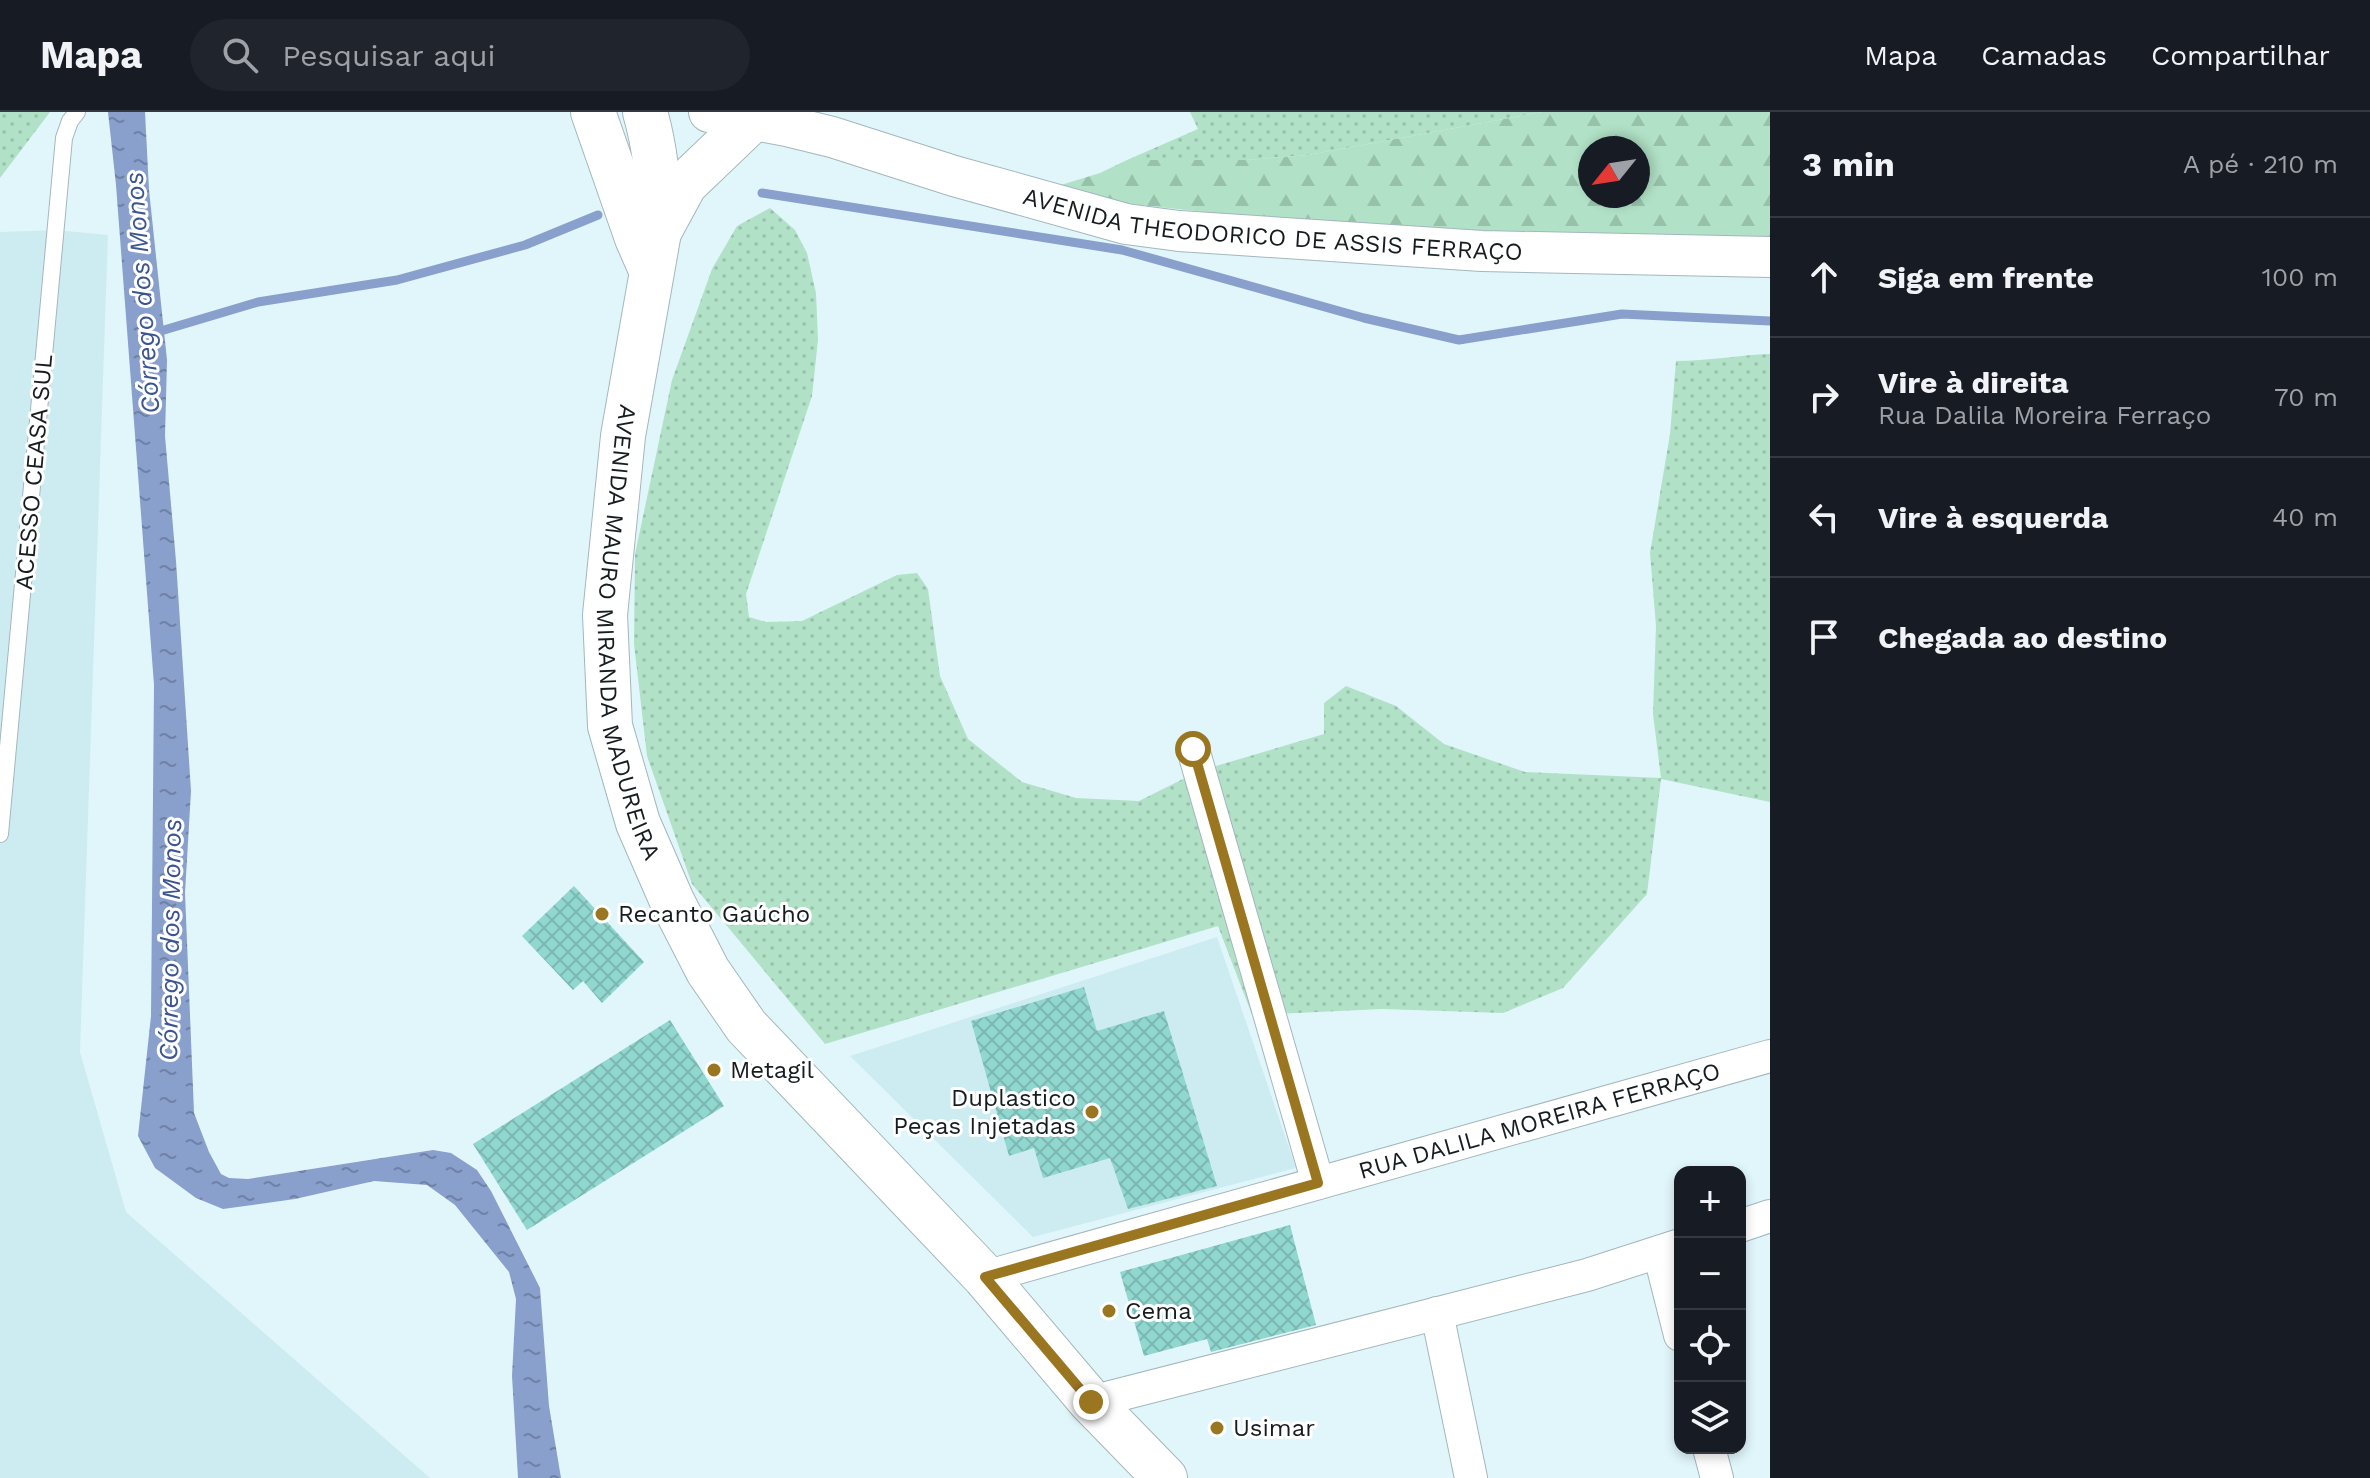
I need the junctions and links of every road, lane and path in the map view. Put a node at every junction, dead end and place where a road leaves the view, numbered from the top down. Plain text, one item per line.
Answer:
1 (77, 112) edge
2 (593, 112) edge
3 (645, 112) edge
4 (709, 112) edge
5 (768, 119) edge
6 (655, 252) junction
7 (1770, 257) edge
8 (1193, 749) dead end
9 (0, 834) edge
10 (1770, 1056) edge
11 (1318, 1183) junction
12 (1770, 1216) edge
13 (1746, 1224) edge
14 (1669, 1248) edge
15 (985, 1277) junction
16 (1677, 1310) edge
17 (1437, 1313) junction
18 (1091, 1402) junction
19 (1711, 1454) edge
20 (1165, 1478) edge
21 (1471, 1478) edge
22 (1717, 1478) edge

1 - 9 lane, ACESSO CEASA SUL
2 - 6 main road
3 - 6 main road, AVENIDA MAURO MIRANDA MADUREIRA
4 - 5 street, AVENIDA THEODORICO DE ASSIS FERRAÇO
5 - 6 main road
5 - 7 street, AVENIDA THEODORICO DE ASSIS FERRAÇO
6 - 15 main road, AVENIDA MAURO MIRANDA MADUREIRA
8 - 11 street
10 - 11 street, RUA DALILA MOREIRA FERRAÇO
11 - 15 street, RUA DALILA MOREIRA FERRAÇO
12 - 13 street
14 - 16 street
14 - 17 street
15 - 18 main road, AVENIDA MAURO MIRANDA MADUREIRA
17 - 18 street
17 - 21 street
18 - 20 main road, AVENIDA MAURO MIRANDA MADUREIRA
19 - 22 street

